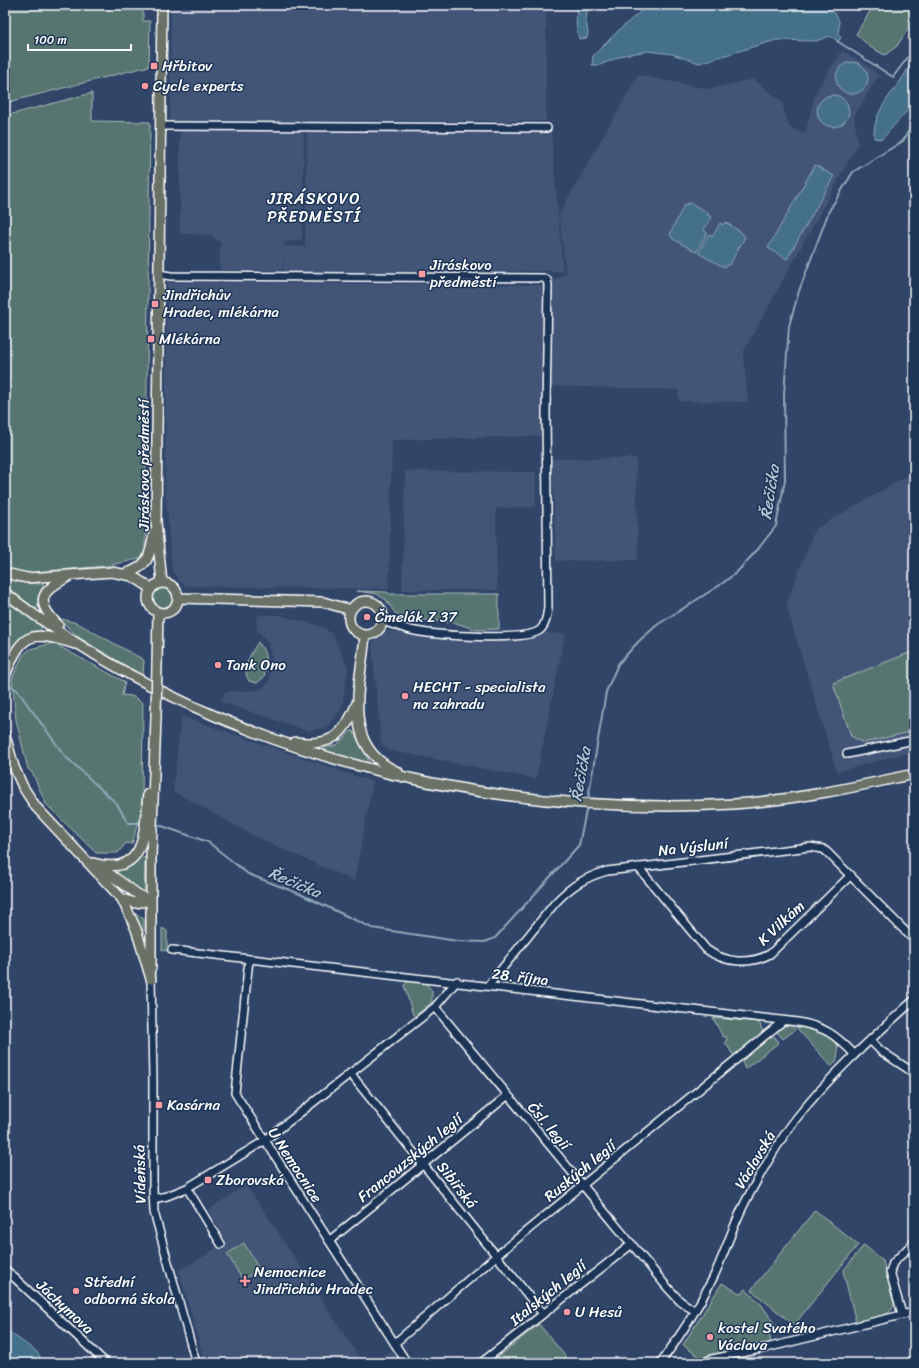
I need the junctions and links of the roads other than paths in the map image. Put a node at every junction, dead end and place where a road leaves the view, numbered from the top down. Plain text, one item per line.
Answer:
1 (162, 5) edge
2 (161, 126) junction
3 (547, 128) dead end
4 (158, 274) junction
5 (156, 522) junction
6 (5, 573) edge
7 (124, 574) junction
8 (70, 576) junction
9 (162, 583) junction
10 (151, 588) junction
11 (5, 593) edge
12 (178, 598) junction
13 (351, 610) junction
14 (158, 612) junction
15 (383, 621) junction
16 (365, 634) junction
17 (70, 637) junction
18 (85, 648) junction
19 (5, 676) edge
20 (358, 700) junction
21 (5, 735) edge
22 (273, 739) junction
23 (914, 740) edge
24 (155, 747) junction
25 (847, 754) dead end
26 (914, 774) edge
27 (422, 781) junction
28 (83, 856) junction
29 (93, 863) junction
30 (638, 867) junction
31 (851, 875) junction
32 (122, 899) junction
33 (151, 900) junction
34 (914, 940) edge
35 (172, 950) dead end
36 (249, 959) junction
37 (151, 979) junction
38 (457, 981) junction
39 (488, 986) junction
40 (914, 1000) edge
41 (435, 1007) junction
42 (783, 1021) junction
43 (870, 1040) junction
44 (854, 1054) junction
45 (350, 1073) junction
46 (914, 1073) edge
47 (507, 1096) junction
48 (264, 1141) junction
49 (423, 1164) junction
50 (582, 1186) junction
51 (187, 1188) junction
52 (153, 1199) junction
53 (329, 1241) junction
54 (914, 1242) edge
55 (221, 1244) dead end
56 (632, 1244) junction
57 (496, 1256) junction
58 (5, 1270) edge
59 (695, 1311) junction
60 (914, 1312) edge
61 (543, 1314) junction
62 (902, 1314) junction
63 (395, 1343) junction
64 (106, 1363) edge
65 (196, 1363) edge
66 (407, 1363) edge
67 (481, 1363) edge
68 (660, 1363) edge
69 (702, 1363) edge

1 - 2 main road, Jiráskovo předměstí
2 - 3 street
2 - 4 main road, Jiráskovo předměstí
4 - 5 main road, Jiráskovo předměstí
4 - 15 street
5 - 7 main road
5 - 9 main road, Jiráskovo předměstí
6 - 8 main road
7 - 8 main road
7 - 10 main road
8 - 17 main road
9 - 10 main road
9 - 12 main road
10 - 14 main road
11 - 17 main road
12 - 13 main road
12 - 14 main road
13 - 15 main road
13 - 16 main road
14 - 24 main road, bridge
15 - 16 main road
16 - 20 main road
17 - 18 main road
18 - 19 main road
18 - 22 main road
20 - 22 main road
20 - 27 main road
21 - 28 main road
22 - 27 main road
23 - 25 street
24 - 29 main road
24 - 33 main road
26 - 27 main road
28 - 29 main road
28 - 32 main road
29 - 33 main road
30 - 31 street, Na Výsluní
30 - 31 street, K Vilkám
30 - 39 street, Na Výsluní
31 - 34 street, Na Výsluní
32 - 33 main road
32 - 37 main road
33 - 37 main road
35 - 36 street, 28. října
36 - 38 street, 28. října
36 - 48 street, U Nemocnice
37 - 52 street, Vídeňská
38 - 39 street, 28. října
38 - 41 street
39 - 42 street, 28. října
40 - 43 street, Václavská
41 - 45 street
41 - 47 street, Čsl. legií
42 - 44 street, 28. října
42 - 50 street, Ruských legií
43 - 44 street, Václavská
43 - 46 street
44 - 59 street, Václavská
45 - 48 street
45 - 49 street, Sibiřská
47 - 49 street, Francouzských legií
47 - 50 street, Čsl. legií
48 - 51 street
48 - 53 street, U Nemocnice
49 - 53 street, Francouzských legií
49 - 57 street, Sibiřská
50 - 56 street, Čsl. legií
50 - 57 street, Ruských legií
51 - 52 street
51 - 55 street
52 - 65 street, Vídeňská
53 - 63 street, U Nemocnice
54 - 62 street
56 - 59 street, Čsl. legií
56 - 61 street, Italských legií
57 - 61 street, Sibiřská
57 - 63 street, Ruských legií
58 - 64 street, Jáchymova
59 - 68 street, Václavská
60 - 62 street
61 - 67 street, Italských legií
62 - 69 street
63 - 66 street, U Nemocnice

